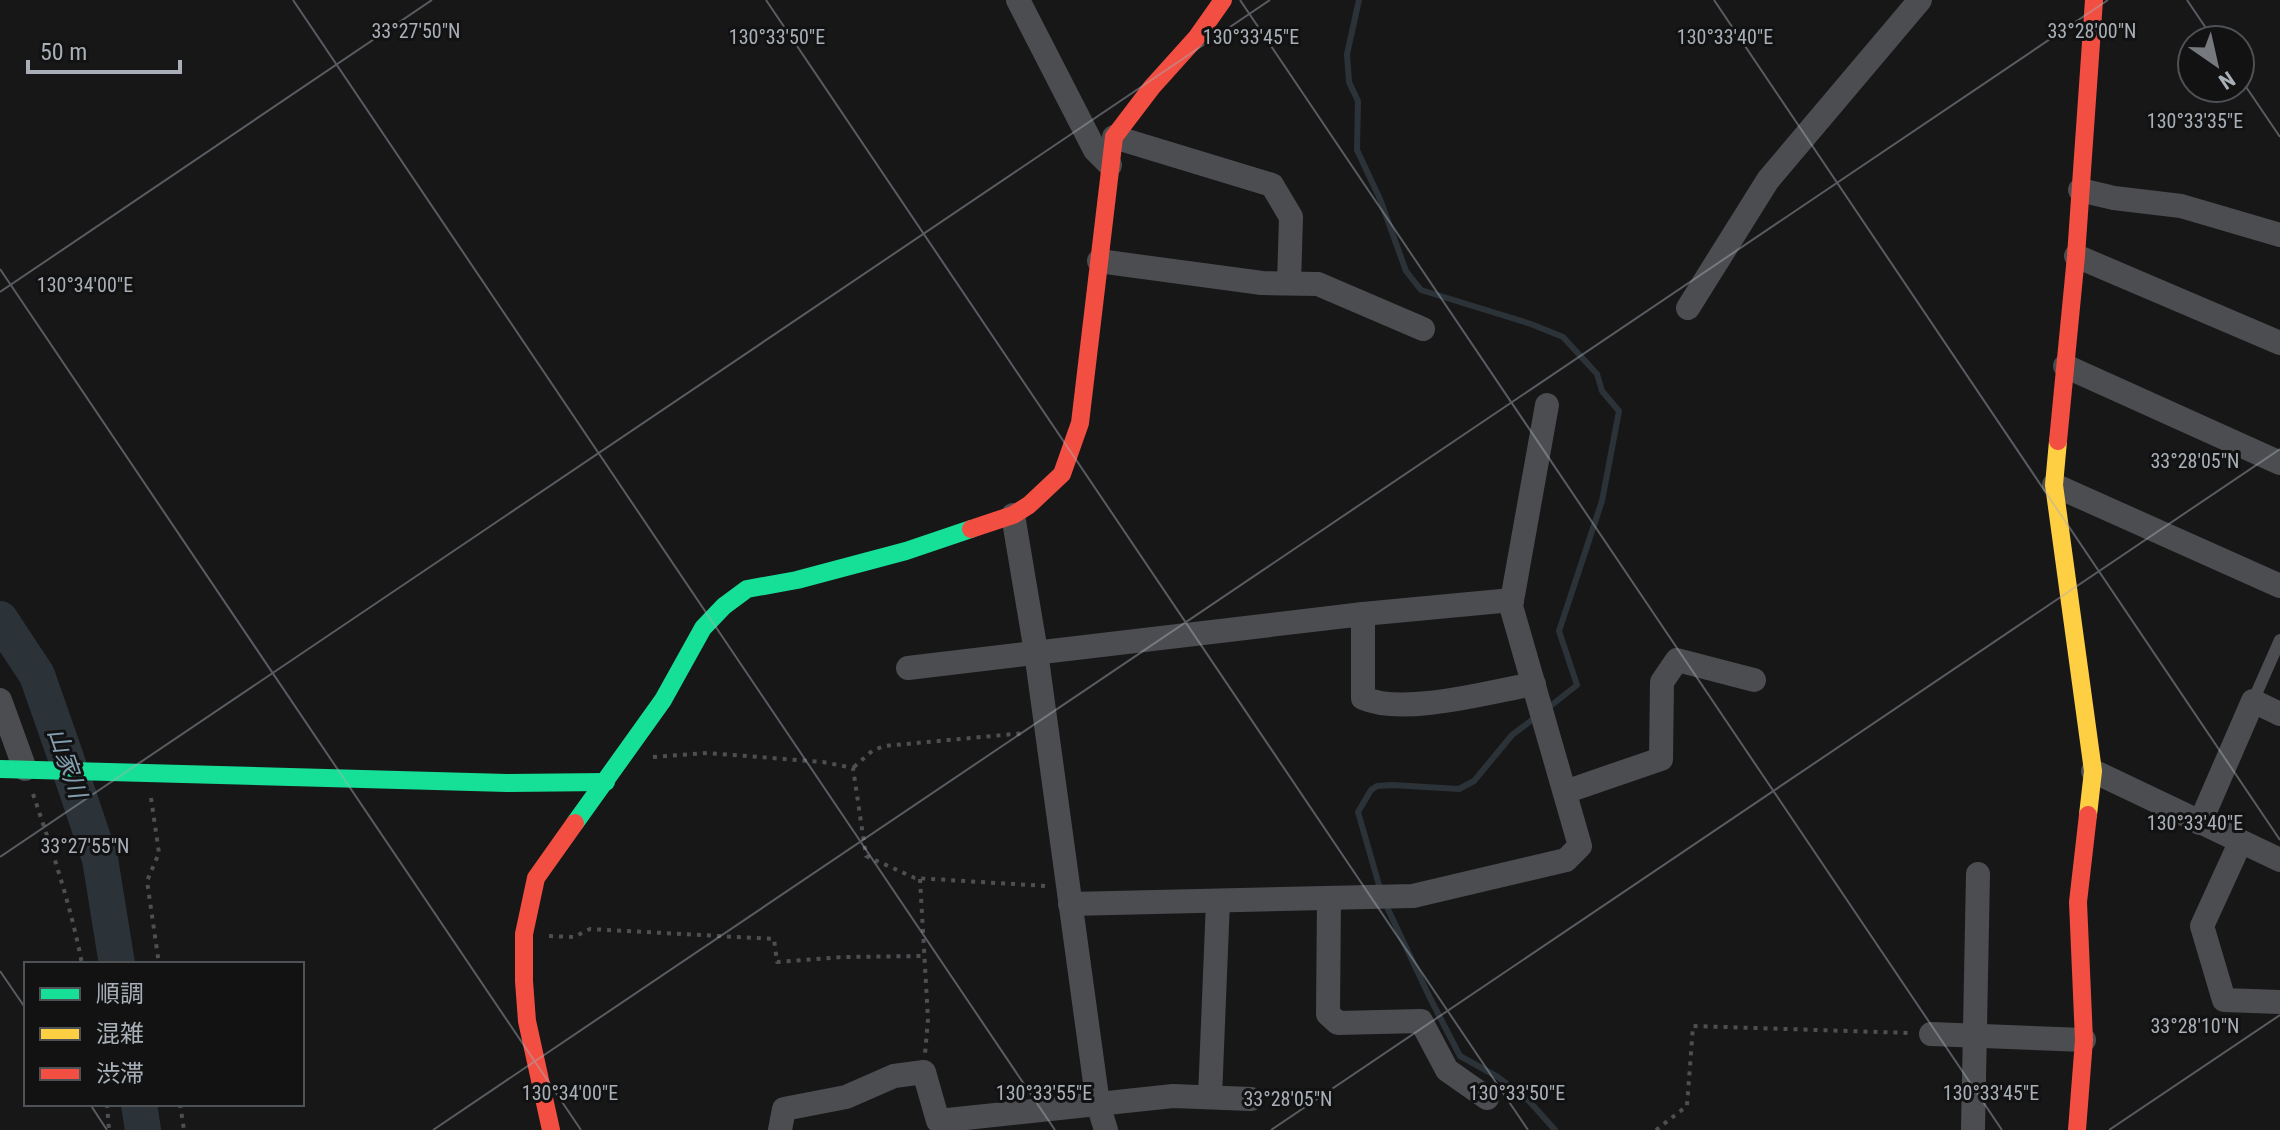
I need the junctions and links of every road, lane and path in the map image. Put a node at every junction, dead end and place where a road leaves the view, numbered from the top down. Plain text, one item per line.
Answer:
1 (1018, 0) edge
2 (1223, 0) edge
3 (1920, 0) edge
4 (2094, 0) edge
5 (1114, 137) junction
6 (1110, 165) junction
7 (2080, 190) junction
8 (2280, 235) edge
9 (2076, 256) junction
10 (1099, 261) junction
11 (1289, 283) junction
12 (1688, 308) dead end
13 (1423, 329) dead end
14 (2280, 343) edge
15 (2065, 366) junction
16 (1547, 405) dead end
17 (2280, 463) edge
18 (2054, 485) junction
19 (1013, 515) junction
20 (2280, 586) edge
21 (1512, 600) junction
22 (1363, 614) junction
23 (2280, 640) edge
24 (1036, 652) junction
25 (908, 668) dead end
26 (1754, 680) dead end
27 (1534, 684) junction
28 (0, 700) edge
29 (2253, 701) junction
30 (2280, 714) edge
31 (1047, 731) junction
32 (623, 754) junction
33 (853, 768) junction
34 (12, 769) edge
35 (2093, 771) junction
36 (147, 773) junction
37 (606, 782) junction
38 (1565, 792) junction
39 (2200, 823) junction
40 (2240, 843) junction
41 (2280, 860) edge
42 (1978, 874) dead end
43 (920, 878) junction
44 (1069, 896) junction
45 (1329, 898) junction
46 (1218, 901) junction
47 (524, 934) junction
48 (924, 956) junction
49 (82, 962) edge
50 (159, 962) edge
51 (2280, 1002) edge
52 (1931, 1034) joint
53 (1975, 1036) junction
54 (2084, 1040) junction
55 (924, 1072) junction
56 (1210, 1097) junction
57 (1487, 1098) dead end
58 (1251, 1099) dead end
59 (1098, 1104) junction
60 (107, 1106) edge
61 (180, 1106) edge
62 (109, 1130) edge
63 (184, 1130) edge
64 (551, 1130) edge
65 (780, 1130) edge
66 (1106, 1130) edge
67 (1656, 1130) edge
68 (1973, 1130) edge
69 (2077, 1130) edge

1 - 6 street
2 - 5 street
3 - 12 street
4 - 7 street
5 - 6 street
5 - 11 street
6 - 10 street
7 - 8 street
7 - 9 street
9 - 14 street
9 - 15 street
10 - 11 street
10 - 19 street
11 - 13 street
15 - 17 street
15 - 18 street
16 - 21 street
18 - 20 street
18 - 35 street
19 - 24 street
19 - 32 street
21 - 22 street
21 - 27 street
22 - 24 street
22 - 27 street
23 - 29 lane
24 - 25 street
24 - 31 street
26 - 38 street
27 - 38 street
28 - 34 street
29 - 30 street
29 - 39 street
31 - 33 path
31 - 44 street
32 - 33 path
32 - 37 street
33 - 43 path
34 - 36 street
34 - 49 path
35 - 39 street
35 - 54 street
36 - 37 street
36 - 50 path
37 - 47 street
38 - 45 street
39 - 40 street
40 - 41 street
40 - 51 street
42 - 53 street
43 - 44 path
43 - 48 path
44 - 46 street
44 - 59 street
45 - 46 street
45 - 57 street
46 - 56 street
47 - 48 path
47 - 64 street
48 - 55 path
52 - 53 street
52 - 67 path
53 - 54 street
53 - 68 street
54 - 69 street
55 - 59 street
55 - 65 street
56 - 58 street
56 - 59 street
59 - 66 street
60 - 62 path
61 - 63 path

